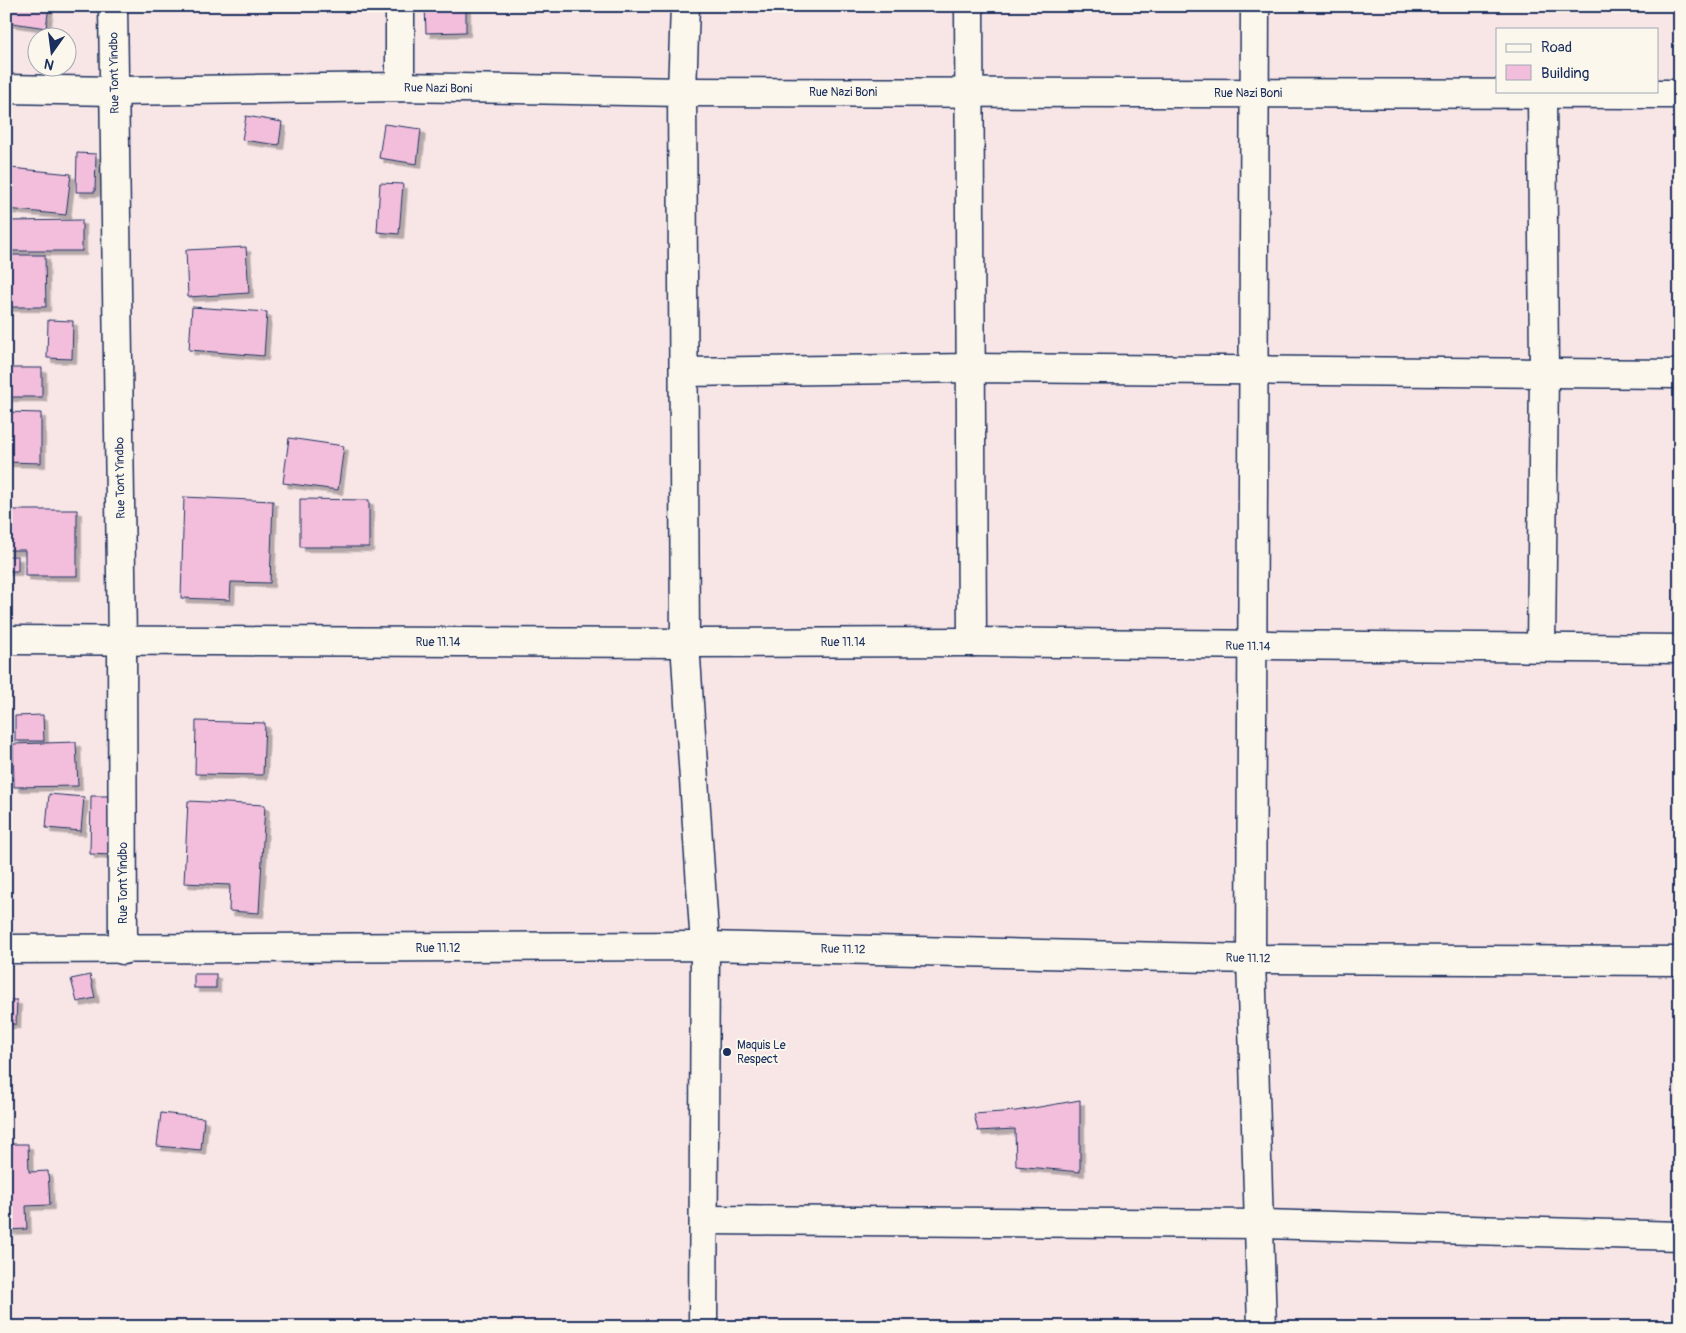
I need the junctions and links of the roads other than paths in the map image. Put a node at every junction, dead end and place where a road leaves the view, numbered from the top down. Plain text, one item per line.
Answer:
1 (113, 6) edge
2 (400, 6) edge
3 (685, 6) edge
4 (969, 6) edge
5 (1255, 6) edge
6 (400, 87) junction
7 (6, 89) edge
8 (114, 91) junction
9 (682, 92) junction
10 (969, 92) junction
11 (1255, 93) junction
12 (1542, 93) junction
13 (1680, 94) edge
14 (971, 368) junction
15 (684, 372) junction
16 (1254, 372) junction
17 (1544, 372) junction
18 (1680, 374) edge
19 (6, 640) edge
20 (122, 642) junction
21 (972, 642) junction
22 (685, 643) junction
23 (1253, 646) junction
24 (1541, 647) junction
25 (1680, 649) edge
26 (705, 946) junction
27 (6, 949) edge
28 (123, 950) junction
29 (1251, 959) junction
30 (1680, 961) edge
31 (705, 1220) junction
32 (1260, 1224) junction
33 (1680, 1236) edge
34 (703, 1327) edge
35 (1262, 1327) edge

1 - 8 street, Rue Tont Yindbo
2 - 6 street
3 - 9 street
4 - 10 street
5 - 11 street
6 - 8 street, Rue Nazi Boni
6 - 9 street, Rue Nazi Boni
7 - 8 street, Rue Nazi Boni
8 - 20 street, Rue Tont Yindbo
9 - 10 street, Rue Nazi Boni
9 - 15 street
10 - 11 street, Rue Nazi Boni
10 - 14 street
11 - 12 street, Rue Nazi Boni
11 - 16 street
12 - 13 street, Rue Nazi Boni
12 - 17 street
14 - 15 street
14 - 16 street
14 - 21 street
15 - 22 street
16 - 17 street
16 - 23 street
17 - 18 street
17 - 24 street
19 - 20 street, Rue 11.14
20 - 22 street, Rue 11.14
20 - 28 street, Rue Tont Yindbo
21 - 22 street, Rue 11.14
21 - 23 street, Rue 11.14
22 - 26 street
23 - 24 street, Rue 11.14
23 - 29 street
24 - 25 street, Rue 11.14
26 - 28 street, Rue 11.12
26 - 29 street, Rue 11.12
26 - 31 street
27 - 28 street, Rue 11.12
29 - 30 street, Rue 11.12
29 - 32 street
31 - 32 street
31 - 34 street
32 - 33 street
32 - 35 street

